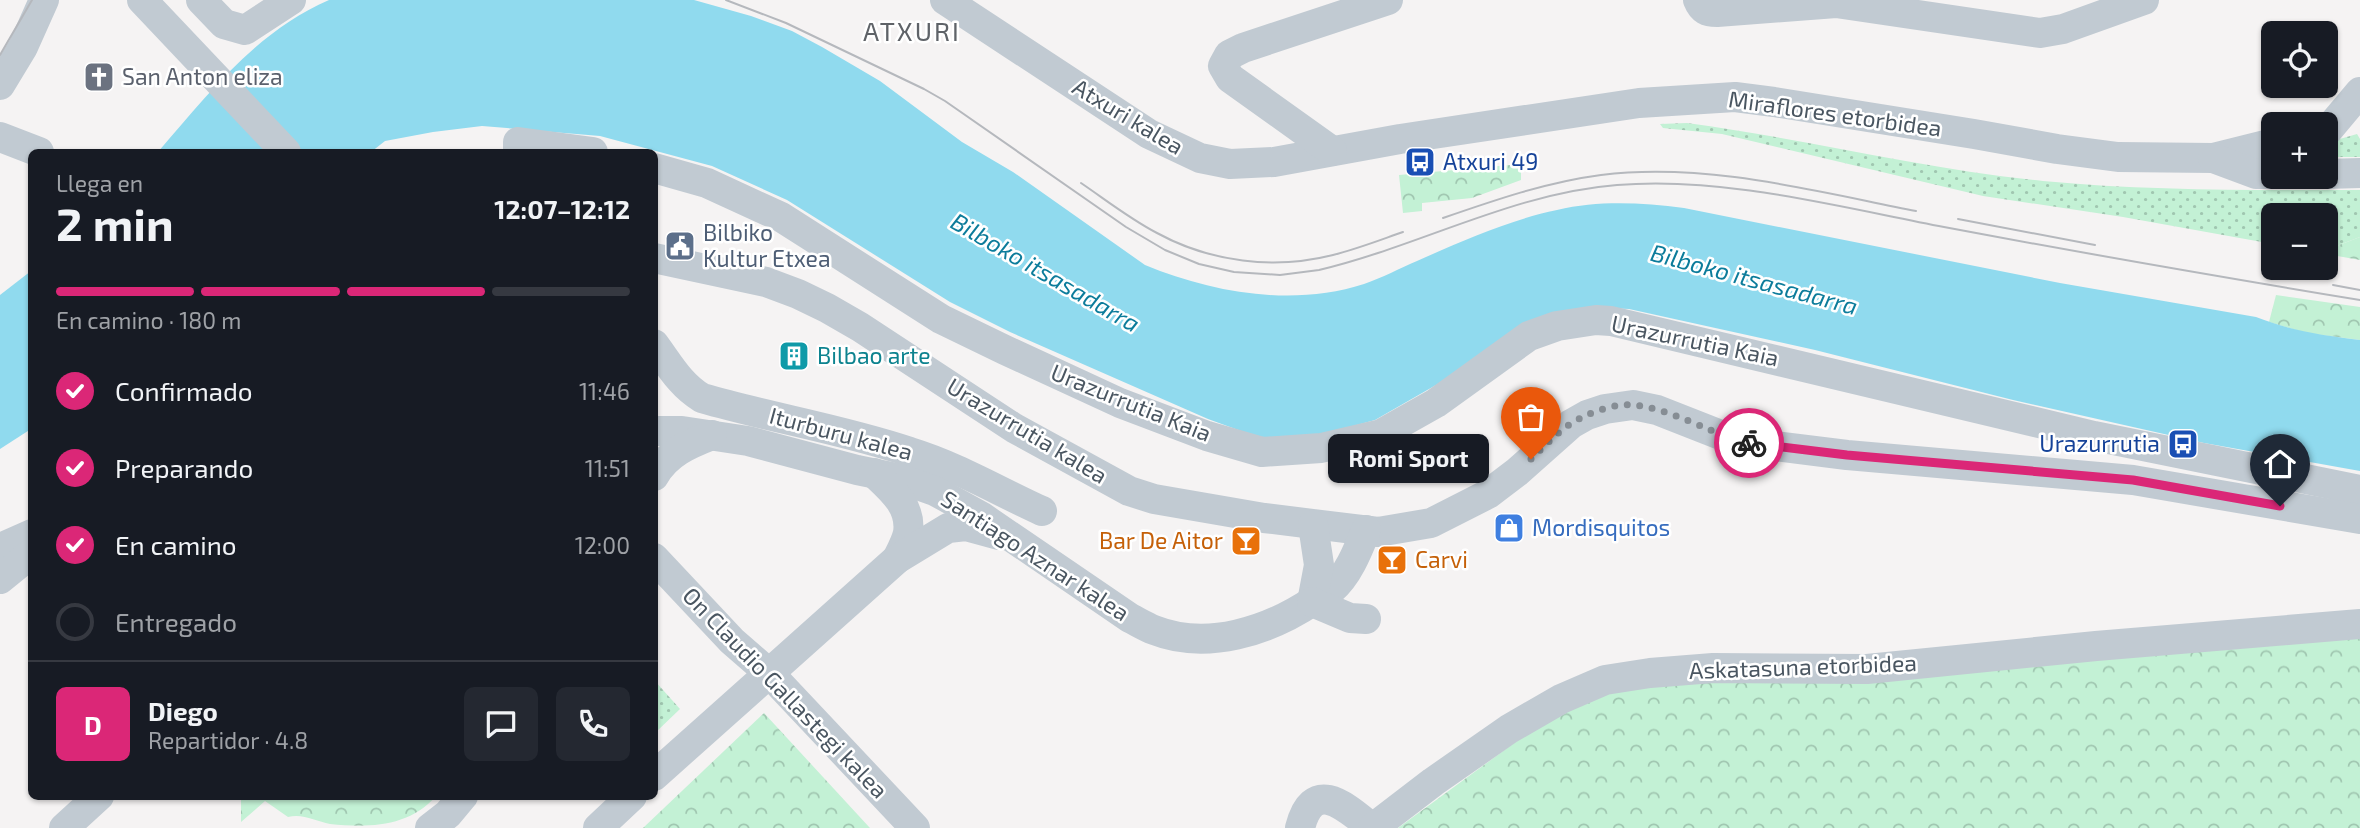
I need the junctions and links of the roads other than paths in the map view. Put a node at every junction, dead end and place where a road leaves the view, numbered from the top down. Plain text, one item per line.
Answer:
1 (44, 0) edge
2 (142, 0) edge
3 (201, 0) edge
4 (291, 0) edge
5 (945, 0) edge
6 (1388, 0) edge
7 (1698, 0) edge
8 (2144, 0) edge
9 (1342, 7) edge
10 (0, 85) edge
11 (2360, 92) edge
12 (2338, 118) edge
13 (2360, 121) edge
14 (2338, 128) edge
15 (0, 137) edge
16 (518, 147) edge
17 (2261, 147) edge
18 (31, 149) edge
19 (283, 149) edge
20 (548, 149) edge
21 (1332, 151) junction
22 (2213, 158) junction
23 (658, 169) edge
24 (2360, 173) edge
25 (2261, 174) edge
26 (2338, 174) edge
27 (658, 259) edge
28 (658, 350) edge
29 (658, 430) edge
30 (713, 435) junction
31 (658, 469) edge
32 (874, 473) junction
33 (2360, 489) edge
34 (1042, 511) dead end
35 (2360, 519) edge
36 (1339, 528) junction
37 (1016, 541) junction
38 (23, 548) edge
39 (897, 559) junction
40 (658, 562) edge
41 (0, 579) edge
42 (1312, 602) junction
43 (1366, 619) dead end
44 (2360, 624) edge
45 (732, 641) junction
46 (805, 643) junction
47 (770, 674) junction
48 (658, 772) edge
49 (95, 800) edge
50 (460, 800) edge
51 (628, 800) edge
52 (64, 828) edge
53 (430, 828) edge
54 (598, 828) edge
55 (915, 828) edge
56 (1300, 828) edge
57 (1373, 828) edge

1 - 10 street
2 - 19 street
3 - 4 street
5 - 21 street, Atxuri kalea
6 - 9 street
7 - 8 street
9 - 21 street
11 - 12 street
13 - 14 street
15 - 18 street
16 - 20 street
17 - 22 street, Miraflores etorbidea
21 - 22 street, Miraflores etorbidea
22 - 25 street, Miraflores etorbidea
23 - 33 street, Urazurrutia Kaia
24 - 26 street
27 - 36 street, Urazurrutia kalea
28 - 34 street, Iturburu kalea
29 - 30 street, Santiago Aznar kalea
30 - 31 street
30 - 32 street, Santiago Aznar kalea
32 - 37 street, Santiago Aznar kalea
32 - 39 street
35 - 36 street, Urazurrutia kalea
36 - 42 street
36 - 42 street, Santiago Aznar kalea
37 - 39 street
37 - 42 street, Santiago Aznar kalea
38 - 41 street
39 - 46 street
40 - 45 street, On Claudio Gallastegi kalea
42 - 43 street
44 - 57 street, Askatasuna etorbidea
45 - 46 street
45 - 47 street, On Claudio Gallastegi kalea
46 - 47 street
47 - 48 street
47 - 55 street, On Claudio Gallastegi kalea
49 - 52 street
50 - 53 street
51 - 54 street
56 - 57 street, Askatasuna etorbidea

